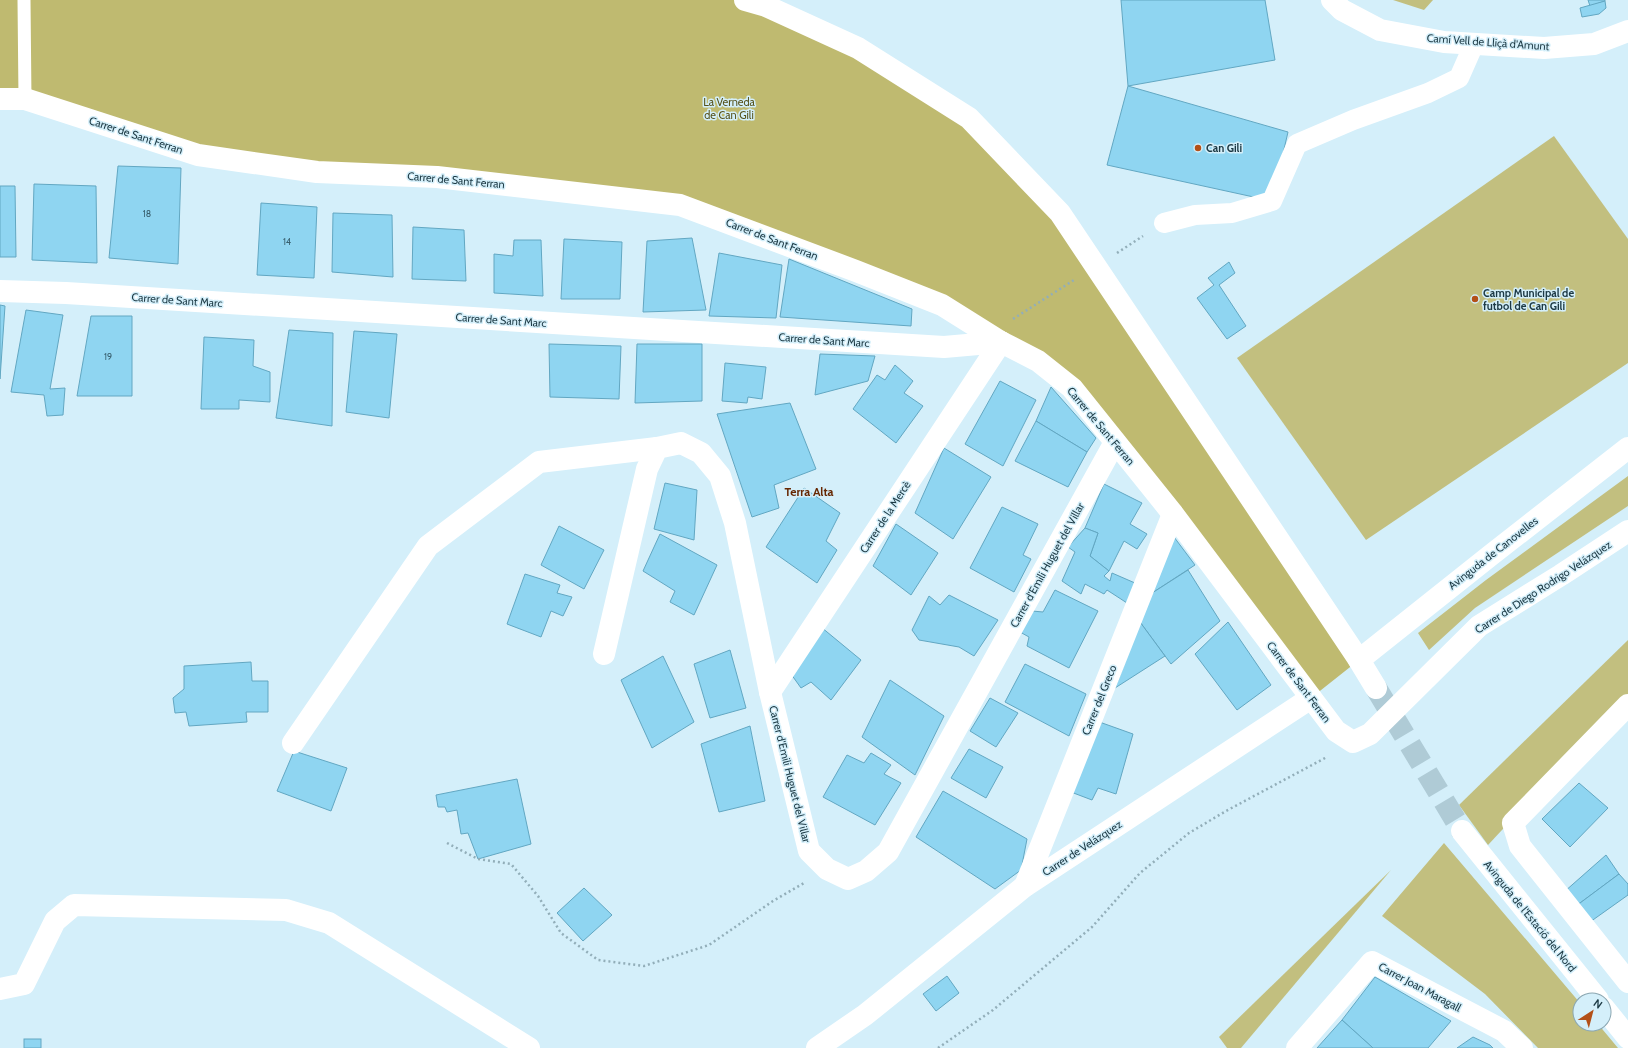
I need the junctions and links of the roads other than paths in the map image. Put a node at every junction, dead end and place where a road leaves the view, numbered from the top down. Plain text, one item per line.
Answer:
1 (24, 0) edge
2 (745, 0) edge
3 (1332, 0) edge
4 (1628, 31) edge
5 (1474, 44) junction
6 (0, 99) edge
7 (25, 99) junction
8 (1164, 223) dead end
9 (0, 291) edge
10 (1001, 342) junction
11 (1115, 442) junction
12 (657, 448) junction
13 (1628, 448) edge
14 (1173, 514) junction
15 (1628, 531) edge
16 (604, 654) dead end
17 (1359, 660) junction
18 (1376, 688) tunnel mouth
19 (770, 692) junction
20 (1311, 698) junction
21 (1628, 705) edge
22 (1353, 742) joint
23 (293, 743) dead end
24 (1462, 832) tunnel mouth
25 (1025, 886) junction
26 (1628, 982) edge
27 (0, 989) edge
28 (1592, 992) edge
29 (1612, 1018) edge
30 (1628, 1038) edge
31 (529, 1048) edge
32 (817, 1048) edge
33 (1297, 1048) edge
34 (1522, 1048) edge

1 - 7 lane
2 - 17 street
3 - 5 street, Camí Vell de Lliçà d'Amunt
4 - 5 street, Camí Vell de Lliçà d'Amunt
5 - 8 street
6 - 7 street, Carrer de Sant Ferran
7 - 10 street, Carrer de Sant Ferran
9 - 10 street, Carrer de Sant Marc
10 - 11 street, Carrer de Sant Ferran
10 - 19 street, Carrer de la Mercè
11 - 14 street, Carrer de Sant Ferran
11 - 19 street, Carrer d'Emili Huguet del Villar
12 - 16 street
12 - 19 street, Carrer d'Emili Huguet del Villar
12 - 23 street, Carrer d'Emili Huguet del Villar
13 - 17 street, Avinguda de Canovelles
14 - 20 street, Carrer de Sant Ferran
14 - 25 street, Carrer del Greco
15 - 22 street, Carrer de Diego Rodrigo Velázquez
17 - 18 street
20 - 22 street, Carrer de Sant Ferran
20 - 25 street, Carrer de Velázquez
21 - 26 street
24 - 28 street, Avinguda de l'Estació del Nord
25 - 32 street, Carrer de Velázquez
27 - 31 street
29 - 30 street
33 - 34 street, Carrer Joan Maragall

